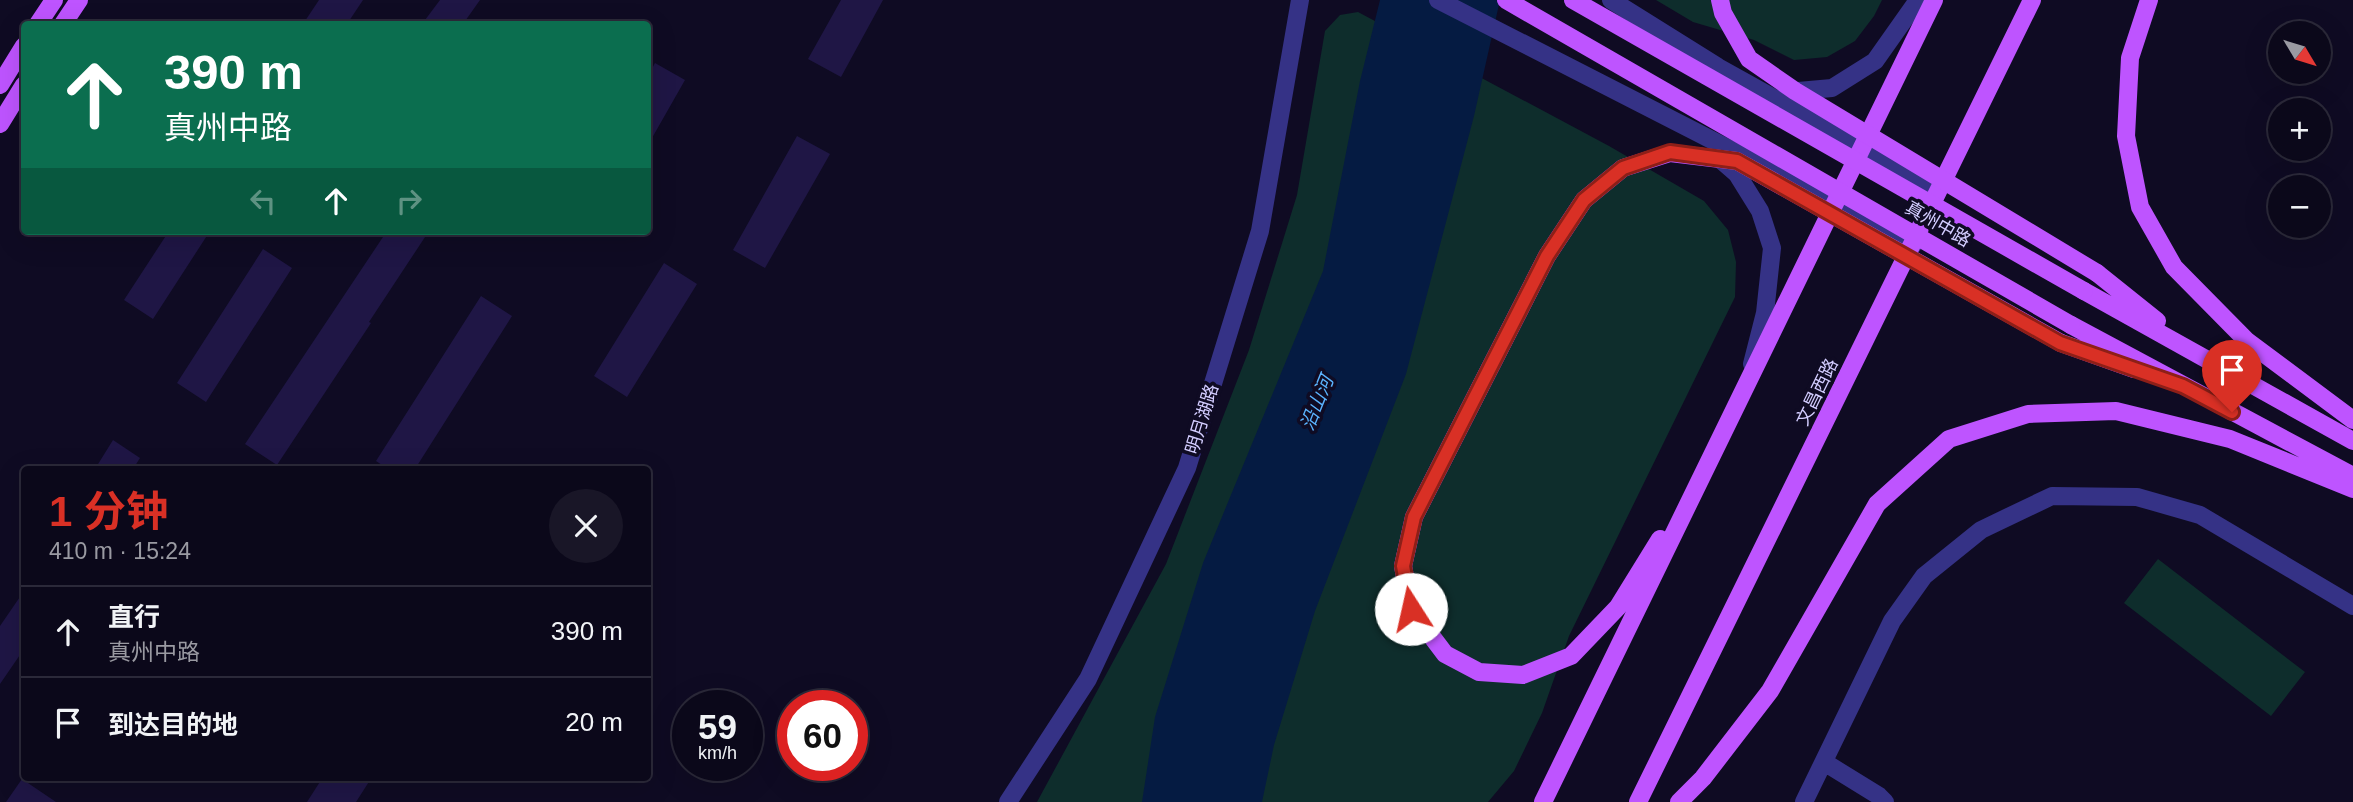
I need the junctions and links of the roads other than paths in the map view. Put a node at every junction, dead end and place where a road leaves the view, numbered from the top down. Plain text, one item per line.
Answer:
1 (54, 0) edge
2 (79, 0) edge
3 (1300, 0) edge
4 (1438, 0) edge
5 (1506, 0) edge
6 (1573, 0) edge
7 (1611, 0) edge
8 (1720, 0) edge
9 (1918, 0) edge
10 (1934, 0) edge
11 (2032, 0) edge
12 (2150, 0) edge
13 (40, 21) edge
14 (65, 21) edge
15 (21, 51) edge
16 (1718, 67) junction
17 (0, 85) edge
18 (21, 90) edge
19 (0, 124) edge
20 (1679, 124) junction
21 (1862, 147) junction
22 (1937, 193) junction
23 (1835, 203) junction
24 (1913, 245) junction
25 (2196, 351) junction
26 (1746, 385) junction
27 (2183, 386) junction
28 (2353, 421) edge
29 (2353, 441) edge
30 (1712, 455) junction
31 (2353, 476) edge
32 (2353, 489) edge
33 (2353, 606) edge
34 (1824, 762) junction
35 (1008, 802) edge
36 (1543, 802) edge
37 (1638, 802) edge
38 (1679, 802) edge
39 (1804, 802) edge
40 (1885, 802) edge

1 - 13 main road
2 - 14 main road
3 - 35 street, 明月湖路
4 - 20 street, 真州中路
5 - 27 main road, 真州中路, bridge
6 - 25 main road, 真州中路, bridge
7 - 16 street, 真州中路
8 - 25 main road, bridge
9 - 16 street
10 - 21 main road
11 - 22 main road, 文昌西路
12 - 28 main road
15 - 17 main road
16 - 21 street, 真州中路
18 - 19 main road
20 - 23 street, 真州中路
20 - 26 street
21 - 22 street, 真州中路
21 - 23 main road
22 - 24 main road, 文昌西路
23 - 24 street, 真州中路
23 - 26 main road
24 - 37 main road, 文昌西路
25 - 29 main road, 真州中路
26 - 30 main road
27 - 30 main road, bridge
27 - 31 main road, 真州中路
30 - 36 main road
32 - 38 main road
33 - 34 street
34 - 39 street
34 - 40 street

